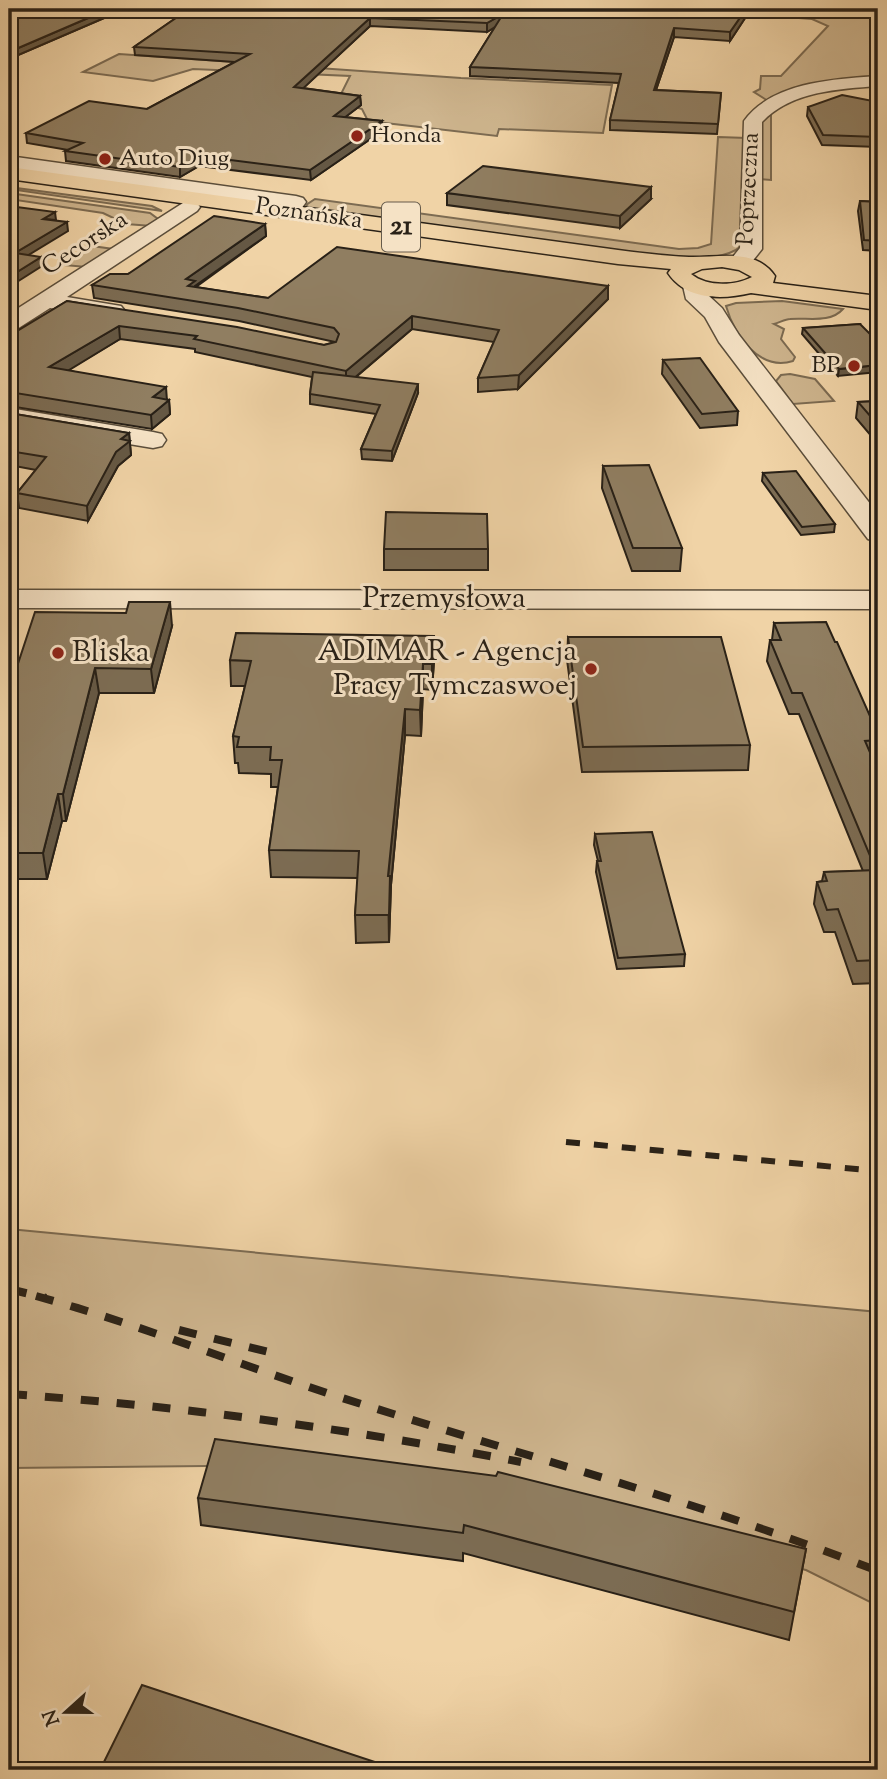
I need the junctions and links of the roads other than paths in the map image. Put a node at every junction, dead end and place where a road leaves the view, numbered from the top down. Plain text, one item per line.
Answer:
1 (878, 81) edge
2 (9, 162) edge
3 (9, 173) edge
4 (9, 183) edge
5 (190, 207) junction
6 (288, 211) junction
7 (738, 263) junction
8 (689, 274) junction
9 (759, 281) junction
10 (878, 292) edge
11 (46, 300) junction
12 (718, 302) junction
13 (878, 303) edge
14 (141, 315) edge
15 (9, 324) edge
16 (9, 416) edge
17 (153, 440) dead end
18 (878, 533) edge
19 (9, 599) edge
20 (878, 600) edge

1 - 7 street, Poprzeczna
2 - 6 street
3 - 6 main road, Poznańska / 21
4 - 5 main road, Poznańska / 21
5 - 8 main road, Poznańska / 21
5 - 11 street, Cecorska
6 - 8 main road, Poznańska / 21
7 - 8 main road, 21
7 - 9 main road, 21
8 - 12 street
9 - 10 main road, 21
9 - 12 main road, 21
9 - 13 main road, 21
11 - 14 street
11 - 15 street, Cecorska
12 - 18 street
16 - 17 street
19 - 20 street, Przemysłowa

